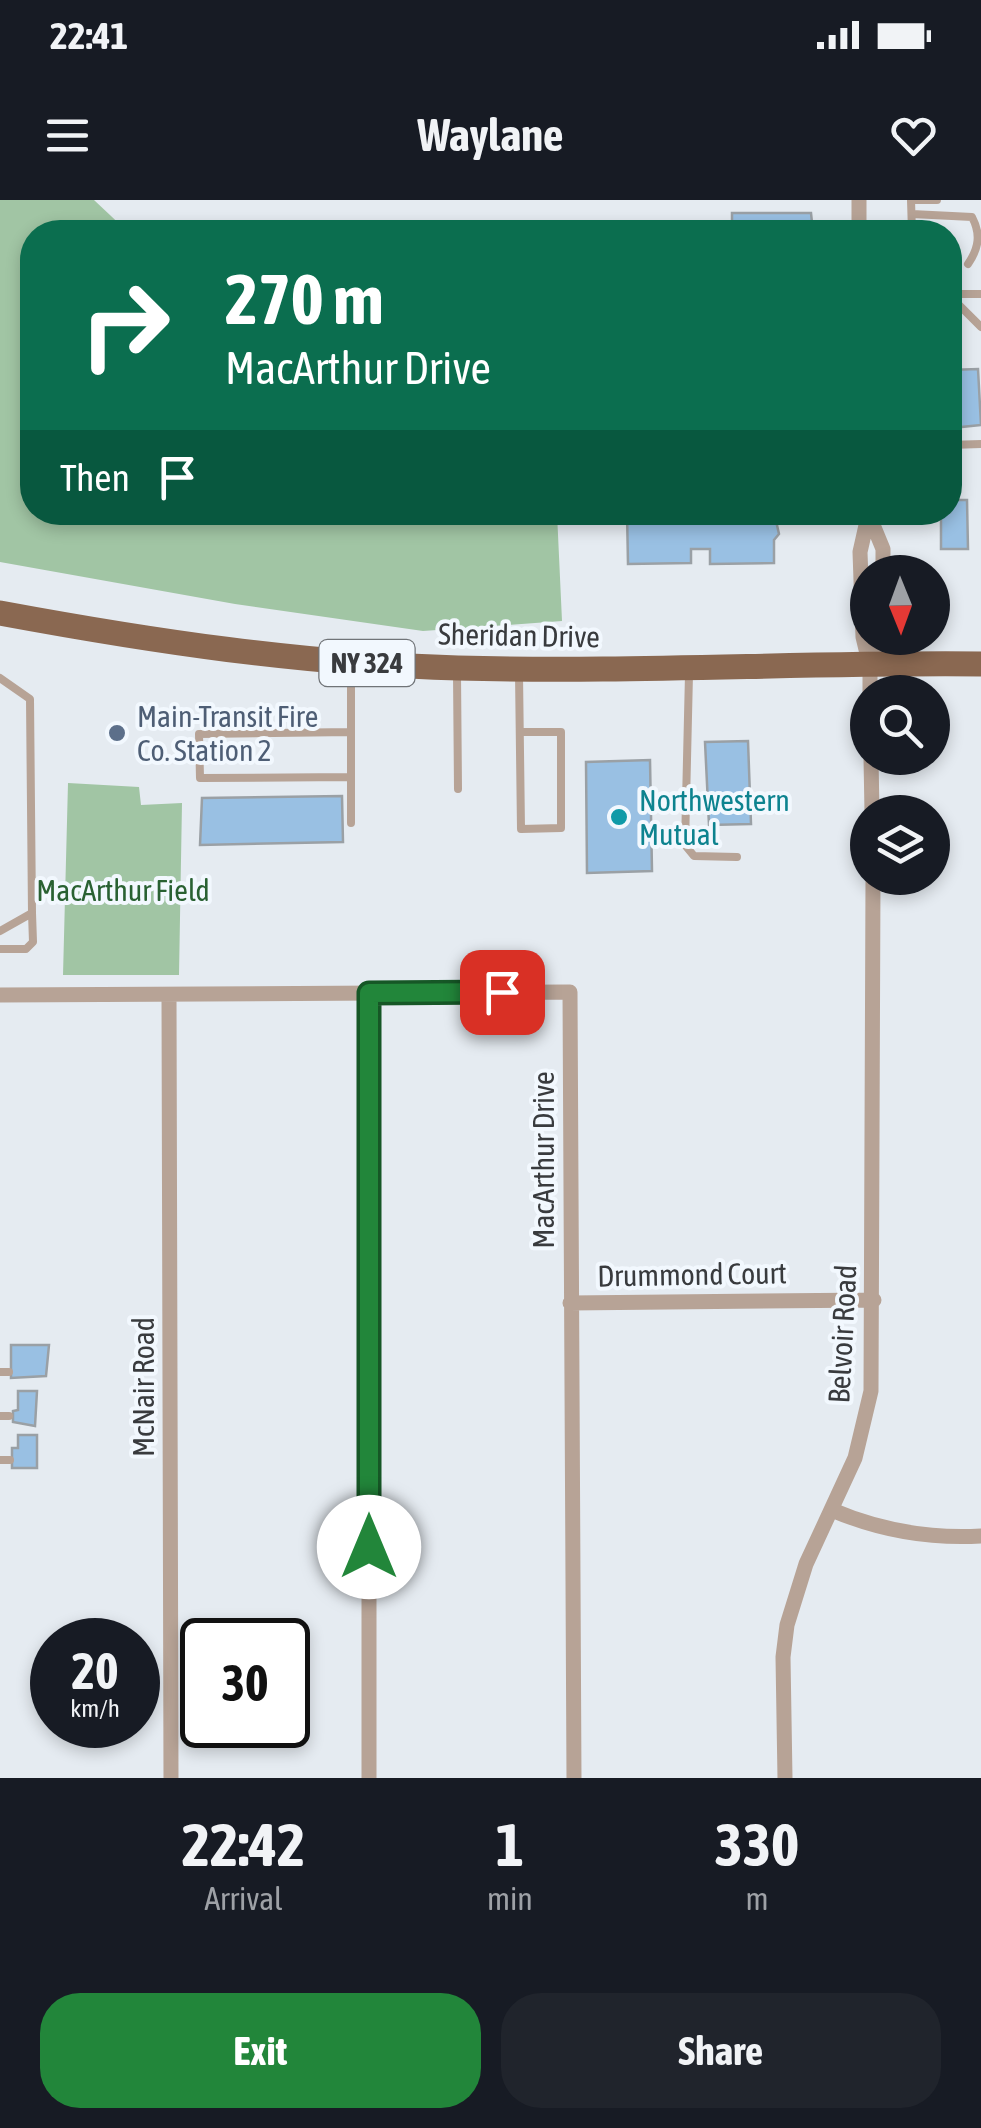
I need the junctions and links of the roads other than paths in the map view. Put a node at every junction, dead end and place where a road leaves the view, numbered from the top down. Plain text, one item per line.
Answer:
1 (937, 200) edge
2 (912, 214) junction
3 (912, 220) edge
4 (968, 264) dead end
5 (962, 307) edge
6 (981, 327) edge
7 (866, 525) edge
8 (873, 525) edge
9 (882, 555) edge
10 (0, 613) edge
11 (876, 655) edge
12 (350, 662) junction
13 (981, 664) edge
14 (870, 666) junction
15 (457, 668) junction
16 (519, 669) junction
17 (689, 670) junction
18 (870, 675) edge
19 (0, 678) edge
20 (351, 732) junction
21 (520, 732) junction
22 (351, 777) junction
23 (458, 790) dead end
24 (351, 823) dead end
25 (737, 856) dead end
26 (873, 895) edge
27 (32, 914) junction
28 (0, 931) edge
29 (0, 949) edge
30 (369, 993) junction
31 (0, 995) edge
32 (169, 995) junction
33 (874, 1300) junction
34 (570, 1303) junction
35 (832, 1510) junction
36 (981, 1536) edge
37 (171, 1778) edge
38 (369, 1778) edge
39 (574, 1778) edge
40 (786, 1778) edge

1 - 2 lane
2 - 3 lane
2 - 4 lane
5 - 6 lane
7 - 14 street
8 - 9 street
10 - 12 main road, Sheridan Drive / NY 324
11 - 14 street
12 - 15 main road, Sheridan Drive / NY 324
12 - 20 lane
13 - 14 main road, Sheridan Drive / NY 324
14 - 17 main road, Sheridan Drive / NY 324
14 - 18 street
15 - 16 main road, Sheridan Drive / NY 324
15 - 23 lane
16 - 17 main road, Sheridan Drive / NY 324
16 - 21 lane
17 - 25 lane
19 - 27 lane
20 - 22 lane
20 - 22 lane
21 - 21 lane
22 - 24 lane
26 - 33 street, Belvoir Road
27 - 28 lane
27 - 29 lane
30 - 32 street, MacArthur Drive
30 - 34 street, MacArthur Drive
30 - 38 street
31 - 32 street, MacArthur Drive
32 - 37 street, McNair Road
33 - 34 street, Drummond Court
33 - 35 street, Belvoir Road
34 - 39 street, MacArthur Drive
35 - 36 street
35 - 40 street, Belvoir Road

